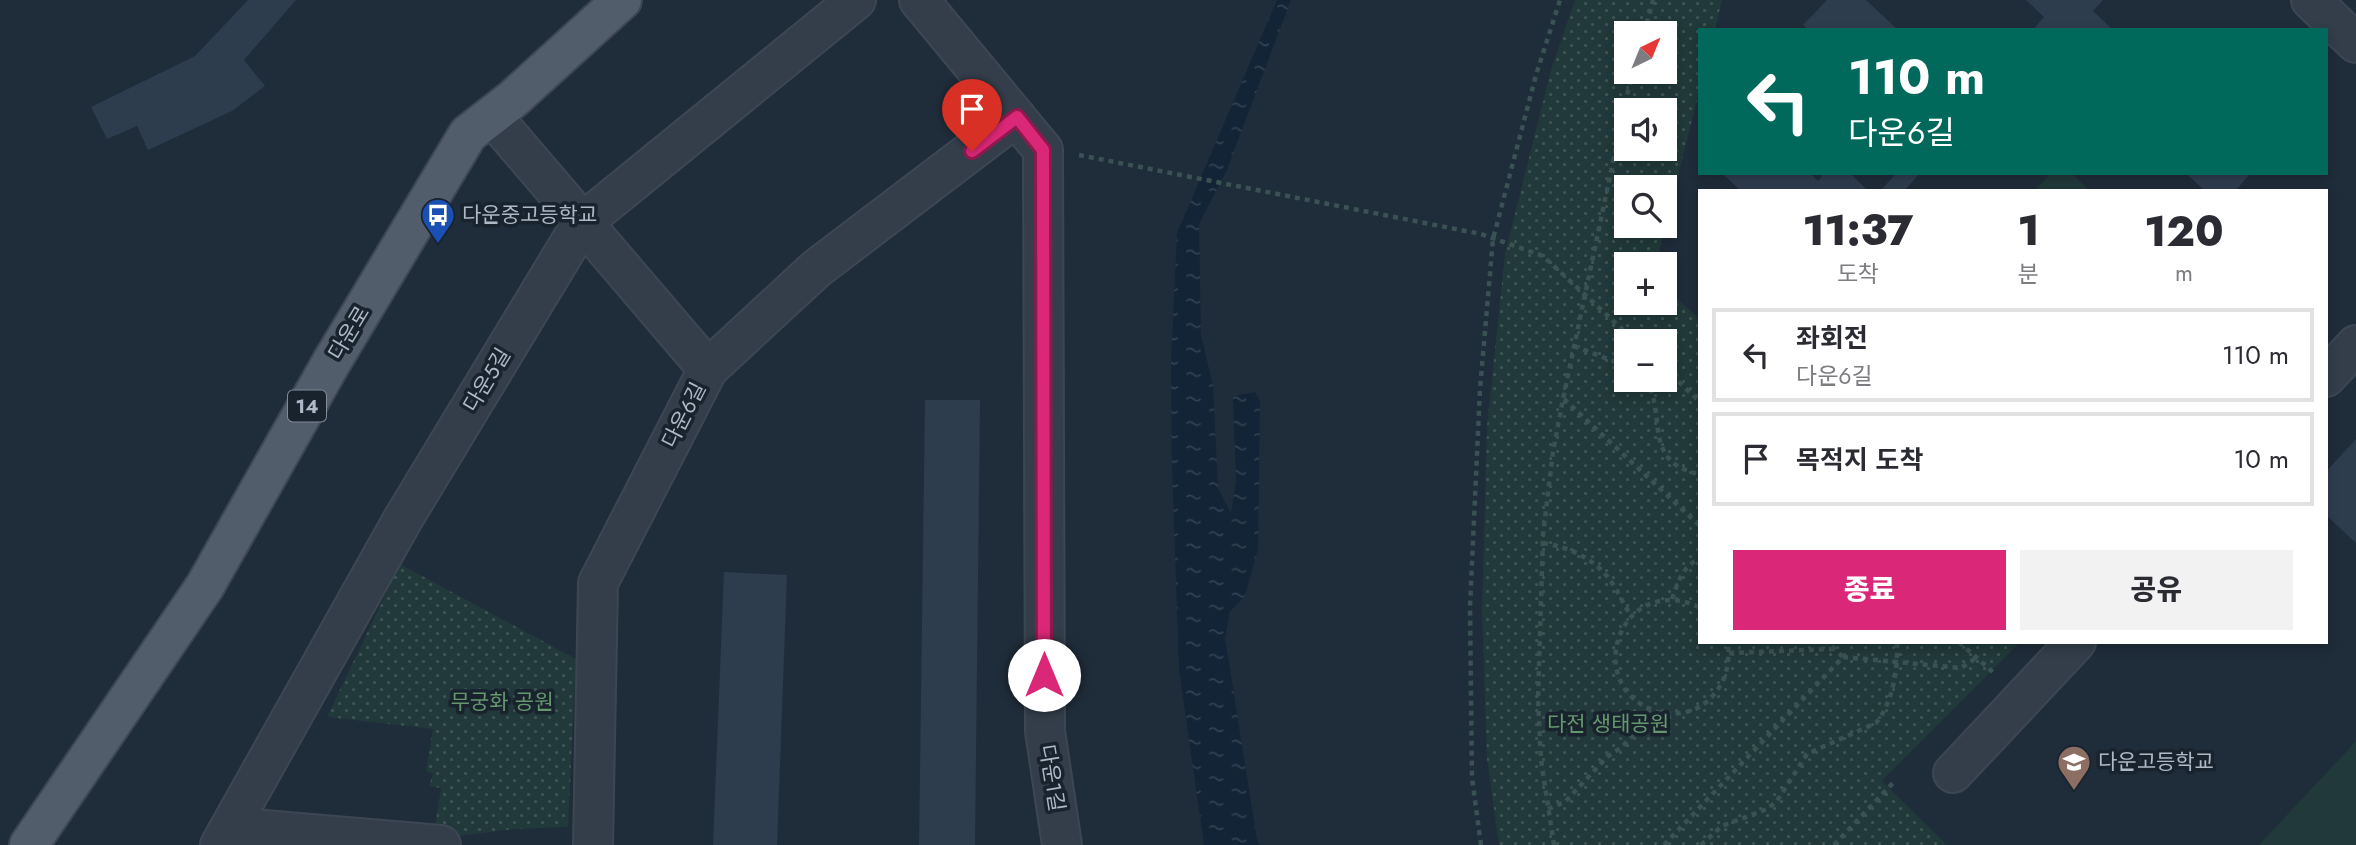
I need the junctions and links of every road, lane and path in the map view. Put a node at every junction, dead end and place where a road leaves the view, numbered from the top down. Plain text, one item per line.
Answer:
1 (622, 0) edge
2 (856, 0) edge
3 (919, 0) edge
4 (1560, 0) edge
5 (1653, 0) edge
6 (2311, 0) edge
7 (1647, 21) edge
8 (2356, 43) edge
9 (1629, 84) edge
10 (492, 116) junction
11 (1017, 117) junction
12 (1096, 158) dead end
13 (582, 223) junction
14 (1493, 239) junction
15 (1583, 294) junction
16 (1622, 329) edge
17 (2356, 345) edge
18 (1574, 346) junction
19 (1614, 361) edge
20 (708, 369) junction
21 (2328, 375) edge
22 (1677, 380) edge
23 (1652, 392) edge
24 (1563, 399) junction
25 (1698, 400) edge
26 (1698, 474) edge
27 (1698, 524) edge
28 (1543, 543) junction
29 (1698, 559) edge
30 (1672, 599) junction
31 (1698, 606) edge
32 (1631, 615) junction
33 (1728, 644) edge
34 (1829, 644) edge
35 (1896, 644) edge
36 (1961, 644) edge
37 (2074, 644) edge
38 (1834, 649) junction
39 (1729, 653) junction
40 (1843, 657) junction
41 (1976, 658) junction
42 (1898, 662) junction
43 (1996, 675) dead end
44 (1650, 709) junction
45 (1953, 773) dead end
46 (1893, 783) dead end
47 (1548, 809) junction
48 (225, 836) edge
49 (29, 845) edge
50 (442, 845) edge
51 (593, 845) edge
52 (1062, 845) edge
53 (1481, 845) edge
54 (1553, 845) edge
55 (1664, 845) edge
56 (1701, 845) edge
57 (1834, 845) edge

1 - 10 main road, 다운로 / 14
2 - 13 street, 다운5길
3 - 11 street, 다운1길
4 - 14 path
5 - 7 path
6 - 8 street
9 - 15 path
10 - 13 street
10 - 49 main road, 다운로 / 14
11 - 20 street, 다운6길
11 - 52 street, 다운1길
12 - 14 path
13 - 20 street
13 - 48 street, 다운5길
14 - 15 path
14 - 53 path
15 - 16 path
15 - 18 path
17 - 21 street
18 - 19 path
18 - 24 path
20 - 51 street, 다운6길
22 - 25 path
23 - 26 path
24 - 27 path
24 - 28 path
28 - 32 path
28 - 47 path
29 - 30 path
30 - 31 path
30 - 32 path
32 - 44 path
33 - 39 path
34 - 38 path
35 - 42 path
36 - 41 path
37 - 45 street
38 - 39 path
38 - 40 path
39 - 44 path
40 - 42 path
40 - 55 path
41 - 42 path
41 - 43 path
42 - 56 path
44 - 47 path
46 - 57 path
47 - 54 path
48 - 50 street

